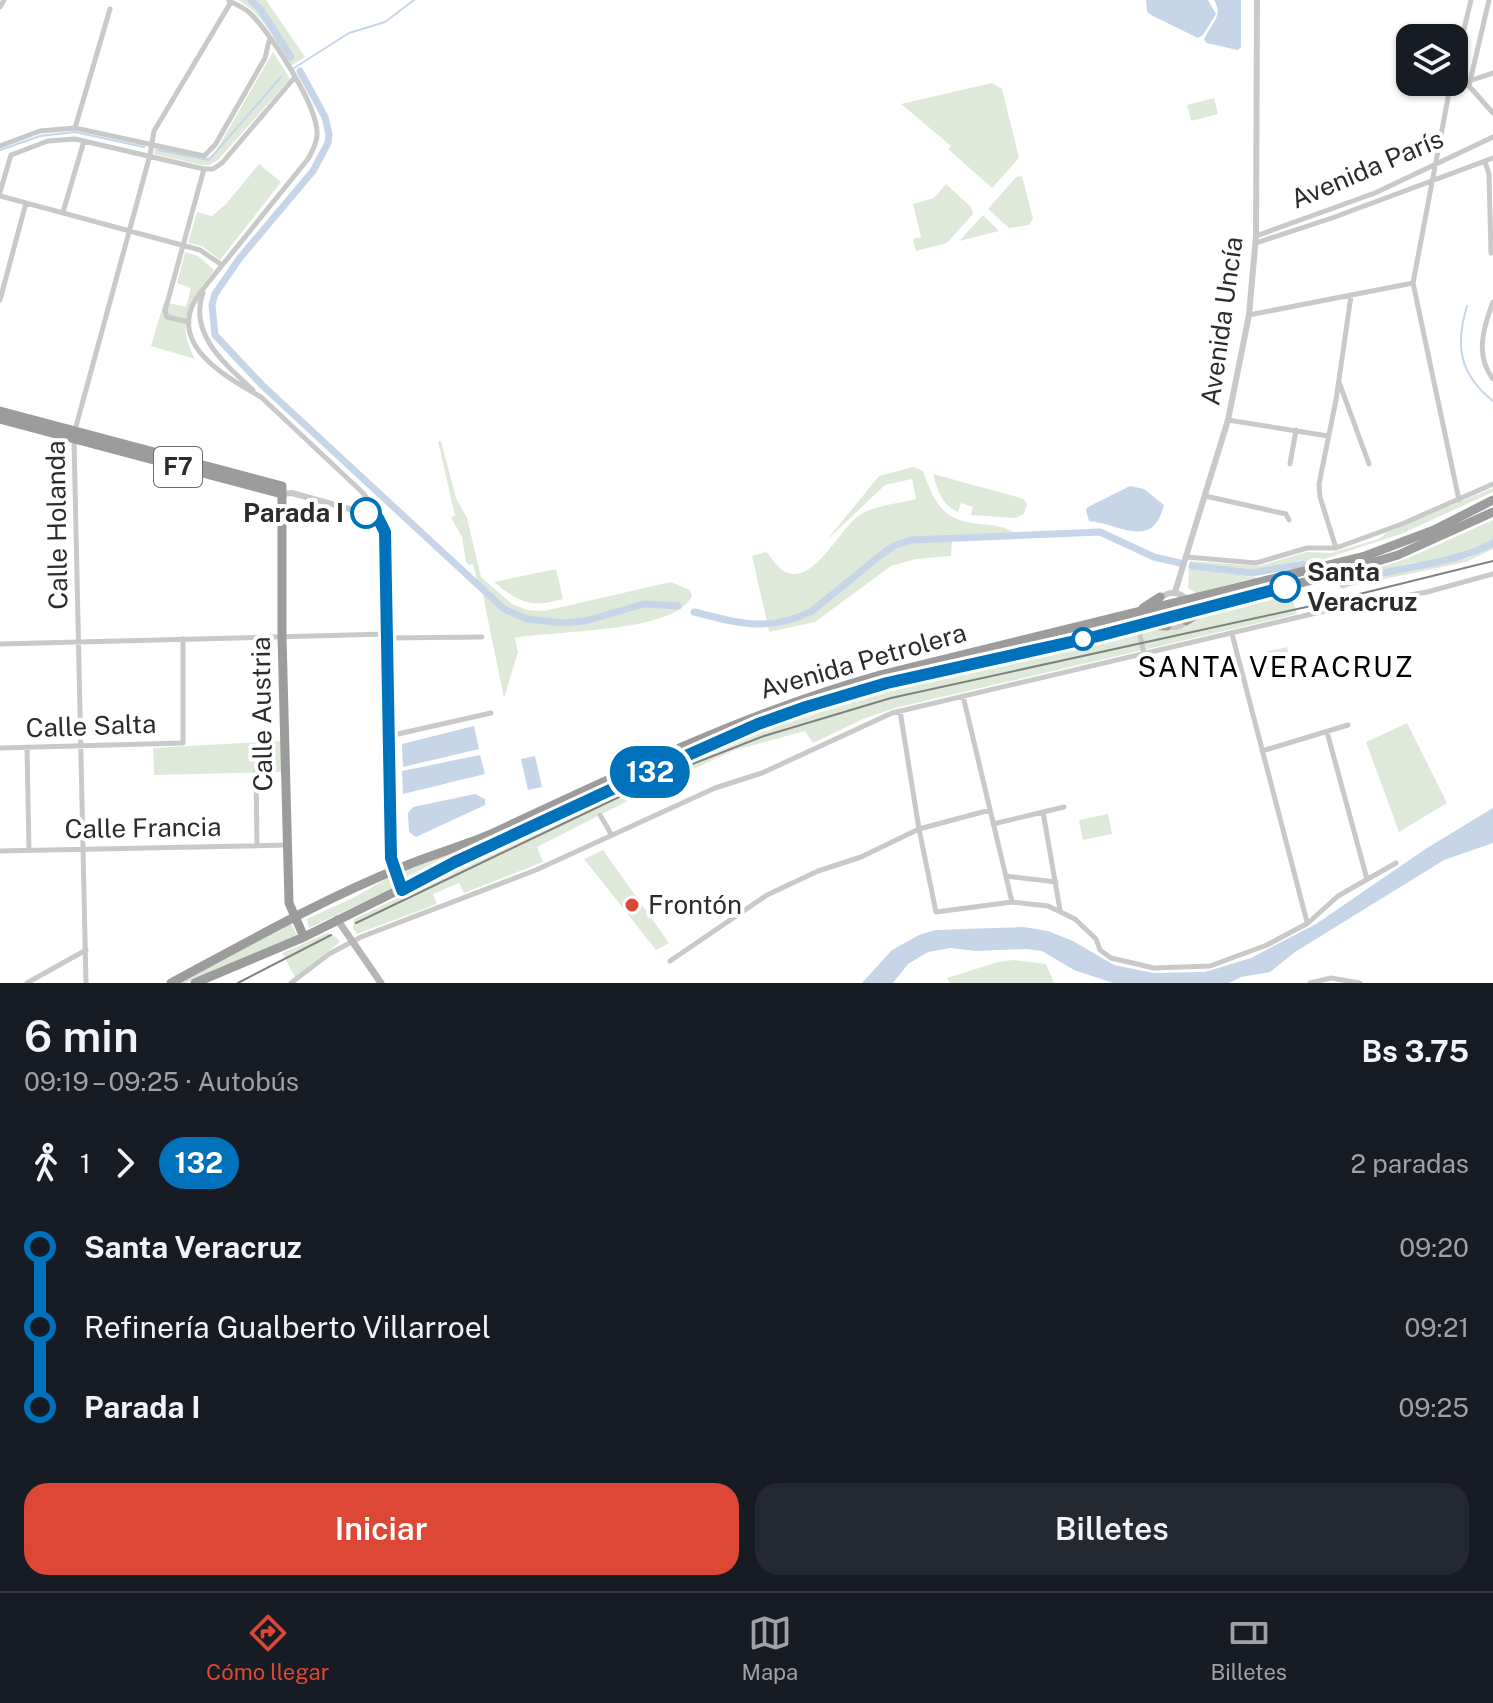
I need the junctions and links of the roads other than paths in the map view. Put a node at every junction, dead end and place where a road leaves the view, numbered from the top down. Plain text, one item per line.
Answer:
1 (4, 0) edge
2 (1257, 0) edge
3 (1471, 0) edge
4 (1489, 0) edge
5 (230, 1) edge
6 (0, 7) edge
7 (110, 9) dead end
8 (1465, 24) edge
9 (269, 39) junction
10 (1493, 73) edge
11 (295, 77) junction
12 (1470, 84) junction
13 (1450, 96) edge
14 (1493, 113) edge
15 (75, 128) junction
16 (1493, 137) edge
17 (84, 141) junction
18 (151, 145) junction
19 (0, 146) edge
20 (150, 155) junction
21 (1493, 158) edge
22 (1485, 162) junction
23 (1434, 167) junction
24 (204, 169) junction
25 (1434, 180) junction
26 (0, 194) edge
27 (26, 203) junction
28 (63, 212) junction
29 (129, 231) junction
30 (1256, 239) junction
31 (181, 246) junction
32 (1491, 253) edge
33 (222, 265) junction
34 (1413, 283) junction
35 (207, 284) junction
36 (1351, 296) junction
37 (0, 300) edge
38 (1493, 302) edge
39 (1491, 310) edge
40 (1249, 315) junction
41 (189, 322) junction
42 (1338, 378) junction
43 (1493, 379) edge
44 (261, 397) junction
45 (0, 411) edge
46 (0, 419) edge
47 (1228, 420) junction
48 (1296, 430) junction
49 (75, 435) junction
50 (1328, 436) junction
51 (1290, 464) dead end
52 (1369, 464) dead end
53 (1493, 484) edge
54 (285, 491) junction
55 (1205, 496) junction
56 (1459, 500) junction
57 (1493, 500) edge
58 (1493, 512) edge
59 (371, 515) junction
60 (1289, 520) dead end
61 (1336, 548) junction
62 (1187, 557) junction
63 (1493, 574) edge
64 (1160, 597) junction
65 (1210, 600) junction
66 (1184, 604) junction
67 (1137, 612) junction
68 (1160, 618) junction
69 (1138, 625) junction
70 (1232, 634) junction
71 (387, 636) junction
72 (282, 637) junction
73 (482, 637) dead end
74 (183, 639) junction
75 (79, 642) junction
76 (0, 644) edge
77 (1144, 654) junction
78 (963, 696) junction
79 (900, 711) junction
80 (491, 713) dead end
81 (1348, 725) dead end
82 (1327, 732) junction
83 (389, 736) junction
84 (82, 746) junction
85 (0, 748) edge
86 (27, 748) junction
87 (1262, 751) junction
88 (256, 770) dead end
89 (1064, 807) dead end
90 (990, 810) junction
91 (1043, 812) junction
92 (600, 815) dead end
93 (993, 824) junction
94 (919, 829) junction
95 (611, 834) junction
96 (286, 845) junction
97 (257, 846) junction
98 (84, 849) junction
99 (29, 850) junction
100 (0, 851) edge
101 (1396, 863) dead end
102 (395, 870) junction
103 (1006, 876) junction
104 (1367, 879) junction
105 (1056, 882) junction
106 (402, 890) junction
107 (1012, 902) junction
108 (1060, 910) junction
109 (294, 917) junction
110 (337, 919) junction
111 (1308, 923) junction
112 (304, 937) junction
113 (351, 942) junction
114 (86, 950) junction
115 (670, 961) dead end
116 (27, 983) edge
117 (86, 983) edge
118 (171, 983) edge
119 (195, 983) edge
120 (291, 983) edge
121 (381, 983) edge
122 (1310, 983) edge
123 (1360, 983) edge

1 - 6 street
2 - 30 street, Avenida Uncía
3 - 8 street
4 - 12 street
5 - 9 street
5 - 18 street, Calle Holanda
7 - 15 street
9 - 11 street
9 - 18 street
10 - 12 street
11 - 24 street
11 - 33 street
12 - 14 street
13 - 23 street
15 - 18 street
15 - 19 street
16 - 23 street, Avenida París
17 - 20 street
17 - 26 street
17 - 28 street
18 - 20 street, Calle Holanda
20 - 24 street
20 - 29 street, Calle Holanda
21 - 22 street, Avenida París
22 - 25 street, Avenida París
22 - 32 street
23 - 25 street
23 - 30 street, Avenida París
24 - 31 street
25 - 30 street, Avenida París
25 - 34 street
26 - 27 street
27 - 28 street
27 - 37 street
28 - 29 street
29 - 31 street
29 - 49 street, Calle Holanda
30 - 40 street, Avenida Uncía
31 - 33 street
31 - 41 street
33 - 35 street
34 - 36 street
34 - 56 street
35 - 41 street
35 - 44 street
36 - 40 street
36 - 42 street
38 - 39 street
39 - 43 street
40 - 47 street, Avenida Uncía
41 - 44 street
42 - 50 street
42 - 52 street
44 - 59 street
45 - 49 highway, F7
46 - 49 highway, F7
47 - 48 street
47 - 55 street, Avenida Uncía
48 - 50 street
48 - 51 street
49 - 54 highway, F7
49 - 75 street, Calle Holanda
50 - 61 street
53 - 56 street
54 - 59 street
54 - 72 highway, Calle Austria
55 - 60 street
55 - 62 street, Avenida Uncía
56 - 61 street
57 - 65 highway
58 - 65 highway
59 - 71 street
61 - 62 street
62 - 66 street, Avenida Uncía
63 - 70 street
64 - 66 street
64 - 67 highway
64 - 68 street
65 - 66 highway
65 - 66 highway
66 - 68 highway, Avenida Petrolera
66 - 68 street
67 - 68 highway, Avenida Petrolera
67 - 102 highway, Avenida Petrolera
68 - 69 highway, Avenida Petrolera
69 - 77 street
69 - 106 highway, Avenida Petrolera
70 - 77 street
70 - 87 street
71 - 72 street
71 - 73 street
71 - 83 street
72 - 74 street
72 - 96 highway, Calle Austria
74 - 75 street
74 - 84 street, Calle Salta
75 - 76 street
75 - 84 street, Calle Holanda
77 - 78 street
78 - 79 street
78 - 90 street
79 - 94 street
79 - 95 street
80 - 83 street
81 - 82 street
82 - 87 street
82 - 104 street
83 - 102 street
84 - 86 street, Calle Salta
84 - 98 street, Calle Holanda
85 - 86 street, Calle Salta
86 - 99 street
87 - 111 street
88 - 97 street
89 - 91 street
90 - 93 street
90 - 94 street
91 - 93 street
91 - 105 street
92 - 95 street
93 - 103 street
94 - 107 street
94 - 115 street
95 - 113 street
96 - 97 street, Calle Francia
96 - 109 highway, Calle Austria
97 - 98 street, Calle Francia
98 - 99 street, Calle Francia
98 - 114 street, Calle Holanda
99 - 100 street, Calle Francia
101 - 104 street
102 - 106 street
102 - 109 highway, Avenida Petrolera
103 - 105 street
103 - 107 street
104 - 111 street
105 - 108 street
106 - 110 highway, Avenida Petrolera
107 - 108 street
108 - 111 street
109 - 112 highway, Calle Austria
109 - 118 highway, Avenida Petrolera
110 - 112 highway, Avenida Petrolera
110 - 113 main road
112 - 119 highway, Avenida Petrolera
113 - 120 street
113 - 121 main road
114 - 116 street
114 - 117 street, Calle Holanda
122 - 123 street

